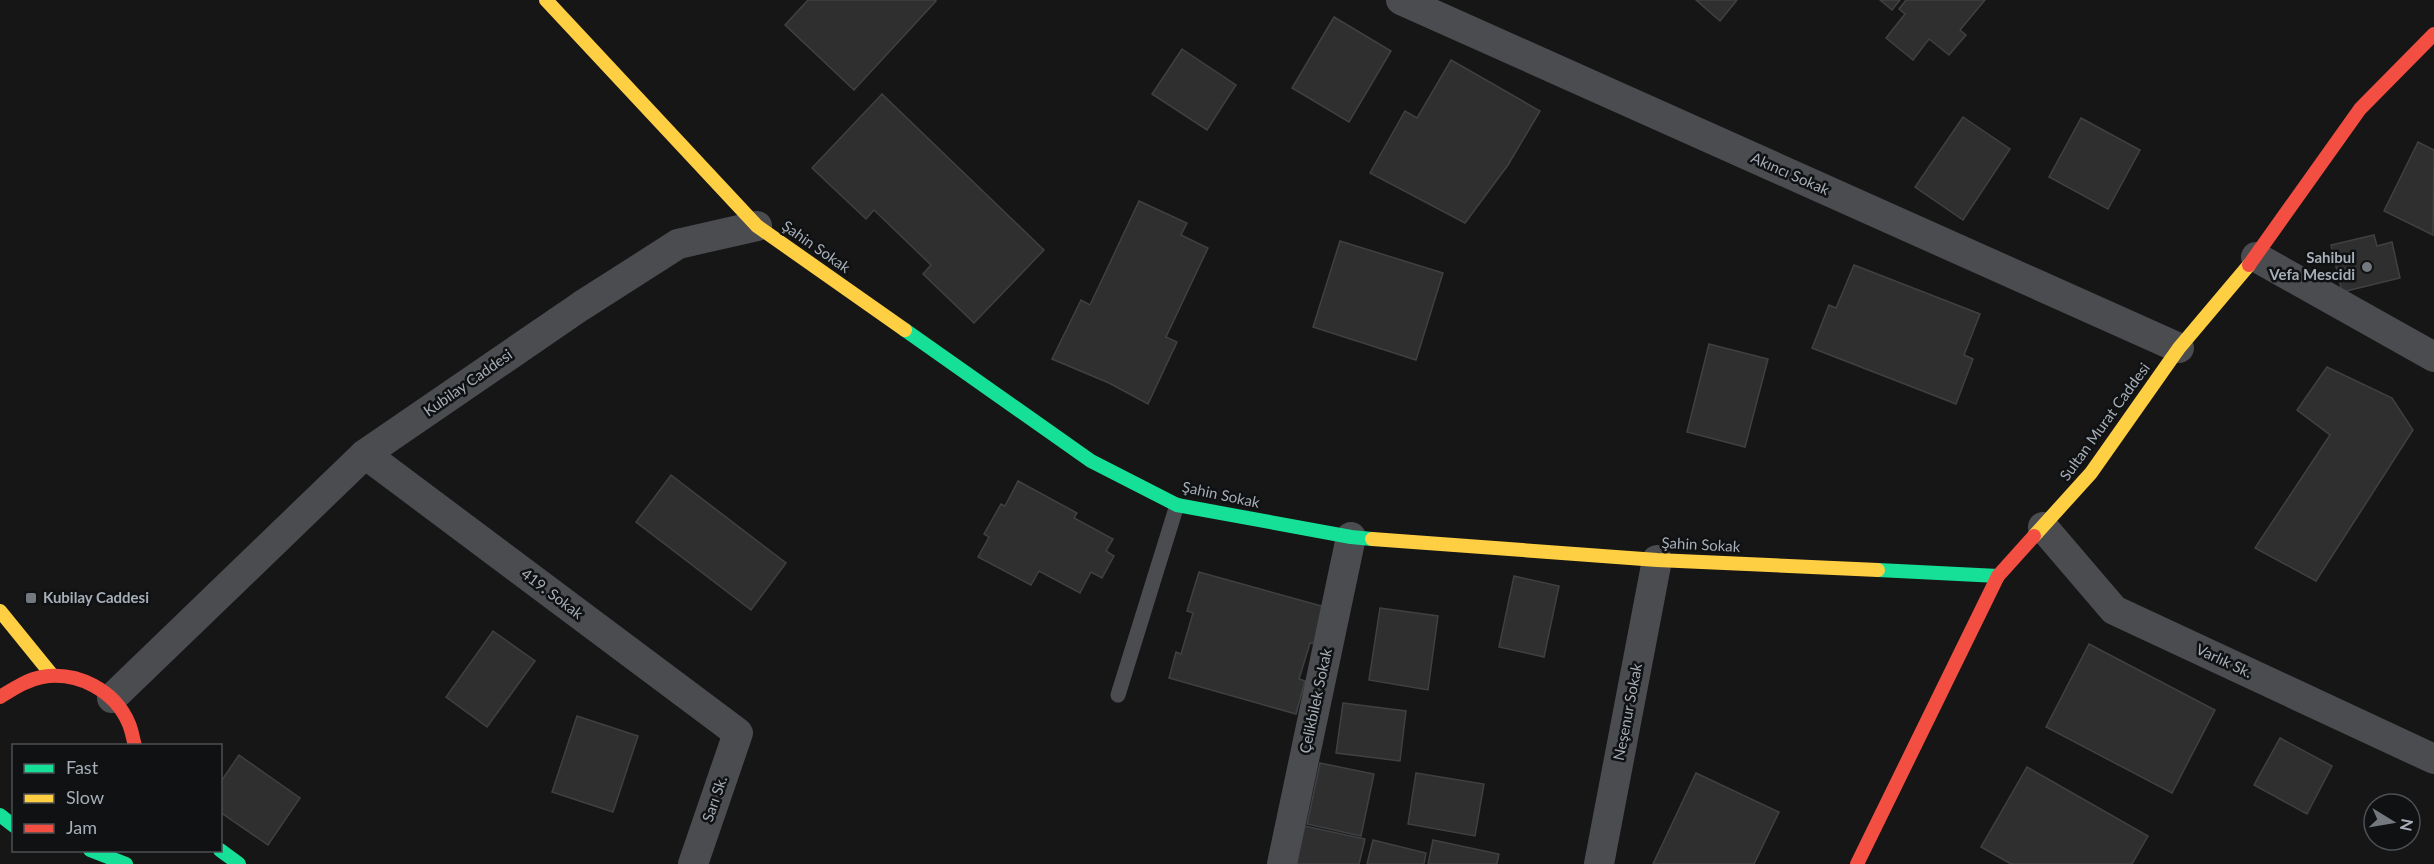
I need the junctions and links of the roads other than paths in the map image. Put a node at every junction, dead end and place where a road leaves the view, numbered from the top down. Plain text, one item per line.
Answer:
1 (546, 0) edge
2 (1401, 0) edge
3 (2434, 34) edge
4 (756, 226) junction
5 (2256, 257) junction
6 (2179, 348) junction
7 (2434, 357) edge
8 (365, 454) junction
9 (1178, 504) junction
10 (2043, 527) junction
11 (1351, 537) junction
12 (1657, 560) junction
13 (1998, 576) junction
14 (0, 611) edge
15 (52, 675) junction
16 (1118, 695) dead end
17 (0, 697) edge
18 (112, 698) junction
19 (738, 733) joint
20 (135, 744) edge
21 (2434, 759) edge
22 (222, 851) edge
23 (95, 852) edge
24 (126, 864) edge
25 (239, 864) edge
26 (693, 864) edge
27 (1282, 864) edge
28 (1599, 864) edge
29 (1857, 864) edge

1 - 4 street, Şahin Sokak
2 - 6 street, Akıncı Sokak
3 - 5 street, Sultan Murat Caddesi
4 - 8 street, Kubilay Caddesi
4 - 9 street, Şahin Sokak
5 - 6 street, Sultan Murat Caddesi
5 - 7 street
6 - 10 street, Sultan Murat Caddesi
8 - 18 street, Kubilay Caddesi
8 - 19 street, 419. Sokak
9 - 11 street, Şahin Sokak
9 - 16 lane
10 - 13 street, Sultan Murat Caddesi
10 - 21 street, Varlık Sk.
11 - 12 street, Şahin Sokak
11 - 27 street, Çelikbilek Sokak
12 - 13 street, Şahin Sokak
12 - 28 street, Neşenur Sokak
13 - 29 street, Sultan Murat Caddesi
14 - 15 street
15 - 17 street
15 - 18 street
18 - 20 street
19 - 26 street, Sarı Sk.
22 - 25 street
23 - 24 street

